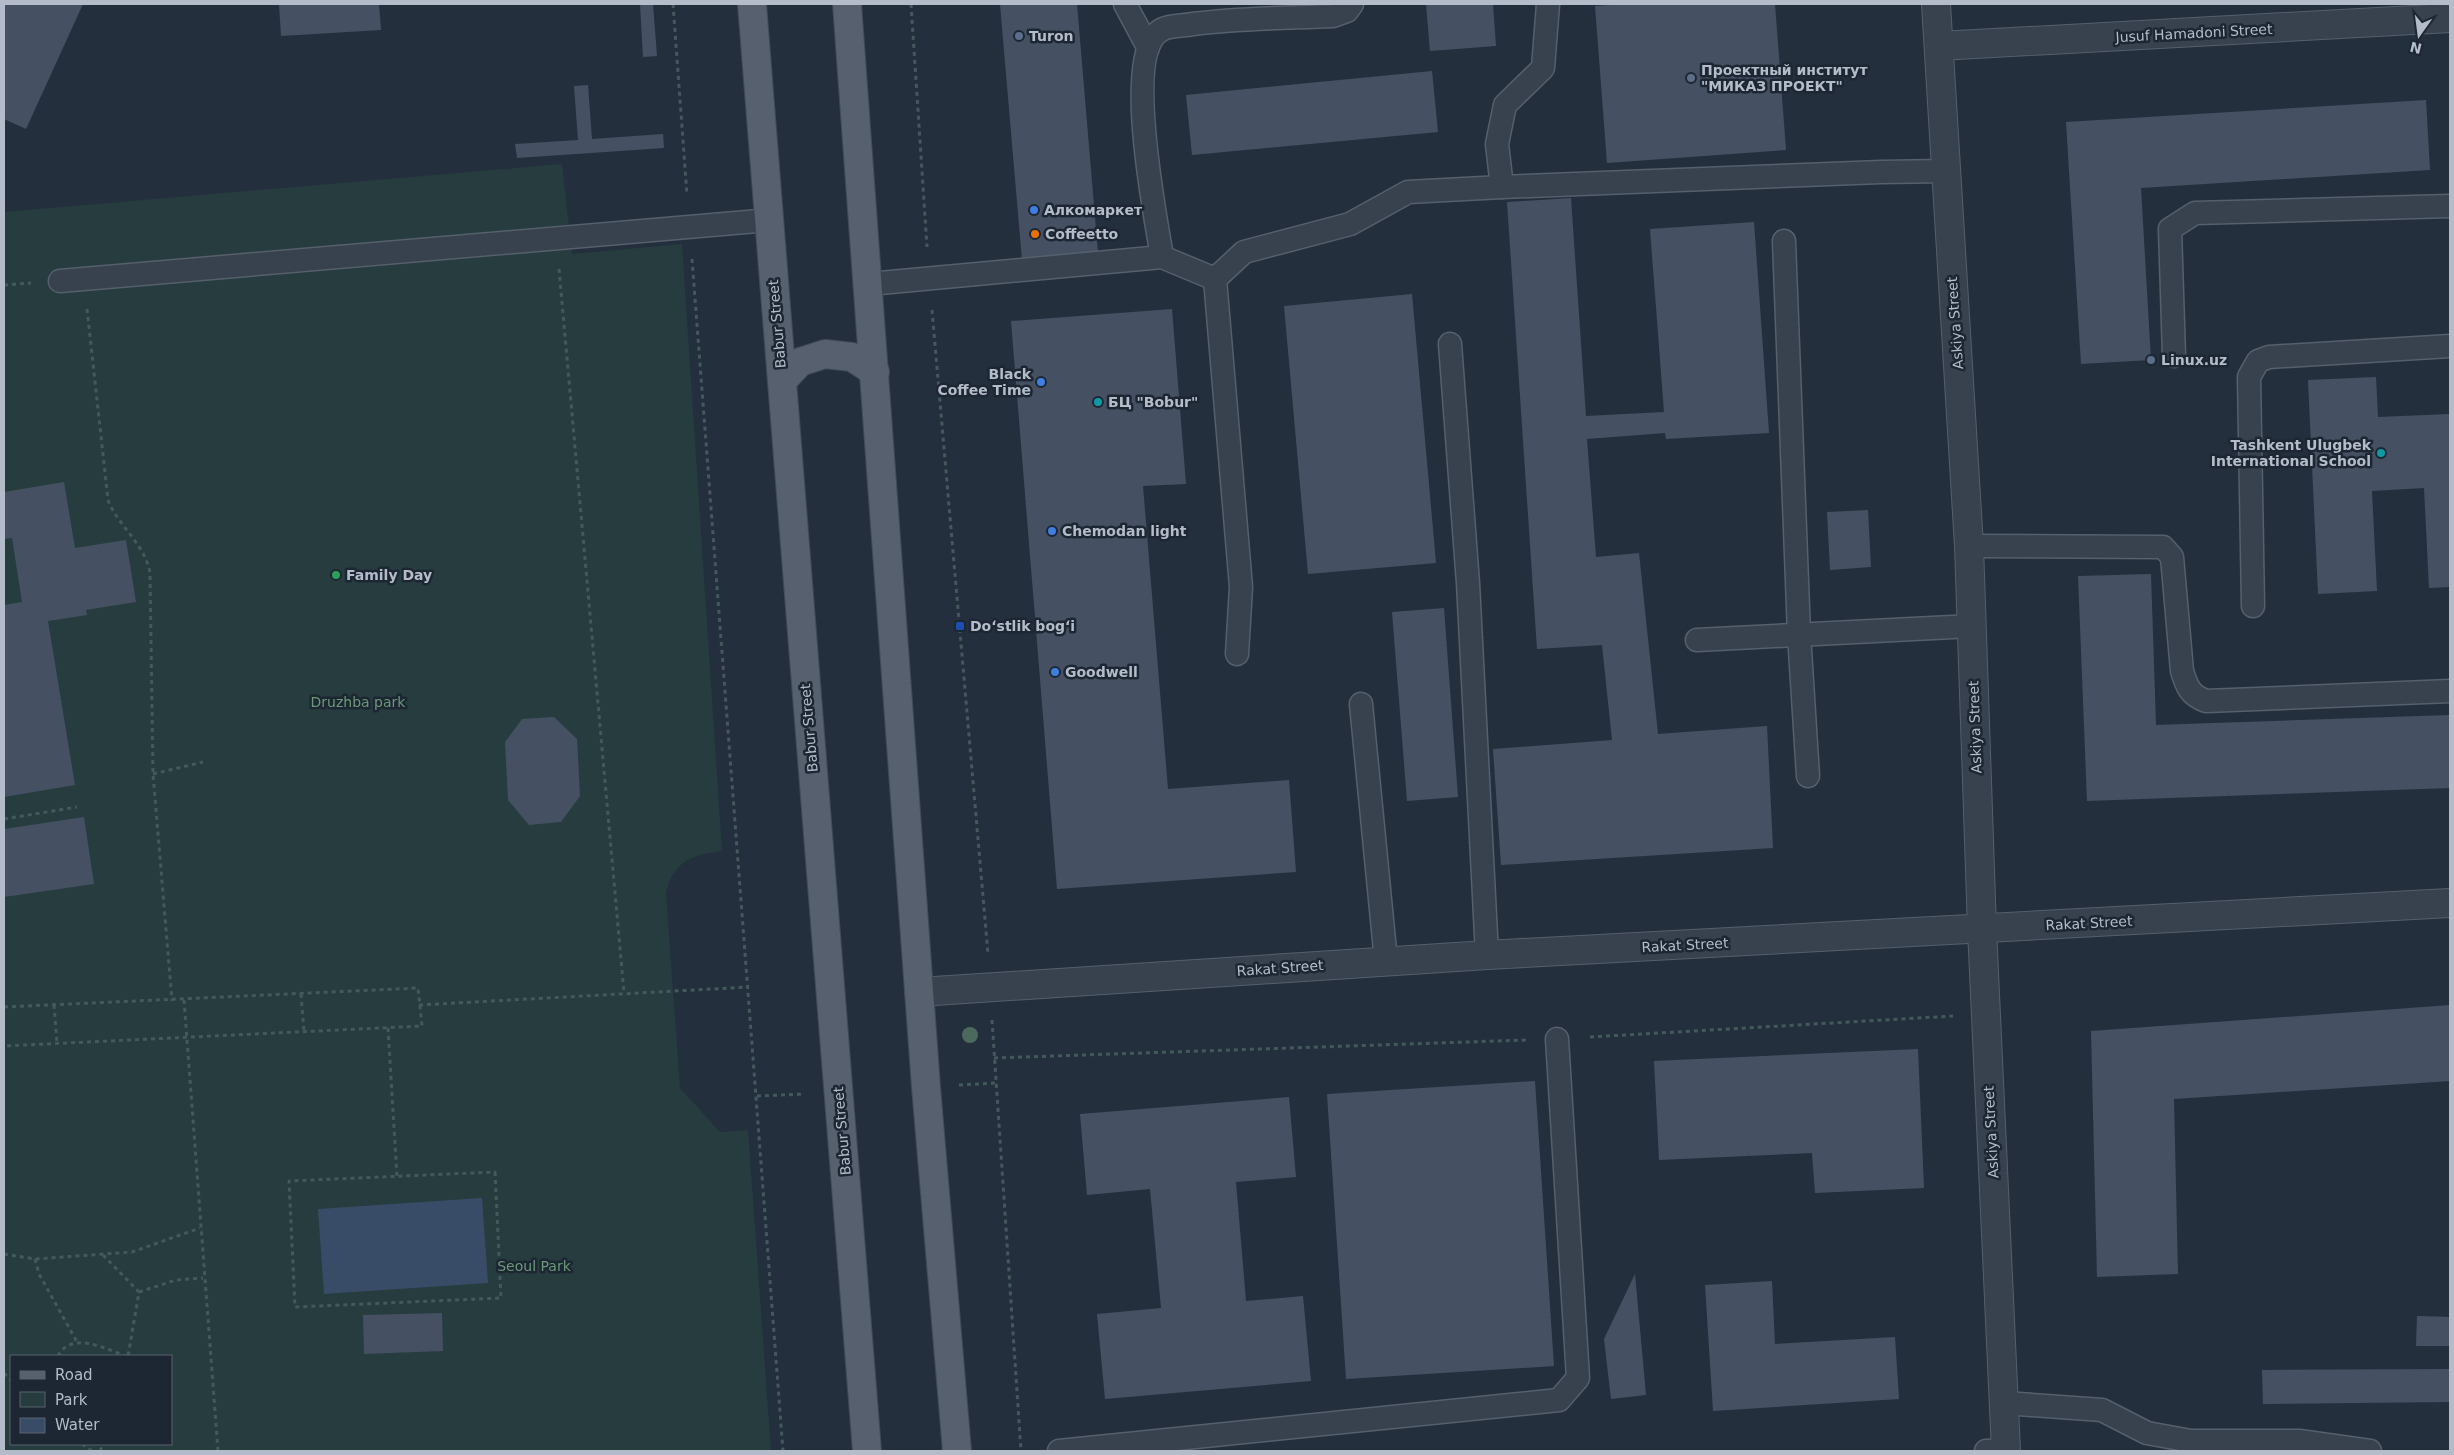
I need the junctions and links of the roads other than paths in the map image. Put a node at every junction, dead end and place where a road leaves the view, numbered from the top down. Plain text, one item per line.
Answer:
1 (752, 4) edge
2 (847, 4) edge
3 (1125, 4) edge
4 (1352, 4) edge
5 (1548, 4) edge
6 (1936, 4) edge
7 (2450, 18) edge
8 (1939, 46) junction
9 (1148, 47) junction
10 (1945, 171) junction
11 (1502, 188) junction
12 (2450, 206) edge
13 (769, 220) junction
14 (1784, 241) dead end
15 (1162, 257) junction
16 (1215, 279) junction
17 (60, 281) dead end
18 (868, 284) junction
19 (1450, 344) dead end
20 (2450, 346) edge
21 (2174, 356) dead end
22 (875, 372) junction
23 (782, 381) junction
24 (1969, 546) junction
25 (2254, 606) dead end
26 (1972, 626) junction
27 (1798, 634) junction
28 (1697, 640) dead end
29 (1237, 654) dead end
30 (2450, 691) edge
31 (1362, 704) dead end
32 (1808, 776) dead end
33 (2450, 903) edge
34 (1982, 929) junction
35 (1488, 955) junction
36 (1386, 961) junction
37 (919, 992) junction
38 (1557, 1039) road end
39 (2004, 1403) junction
40 (2209, 1446) edge
41 (867, 1451) edge
42 (957, 1451) edge
43 (1059, 1451) edge
44 (1999, 1451) edge
45 (2370, 1451) edge

1 - 13 main road, Babur Street
2 - 18 main road
3 - 9 lane
4 - 9 lane
5 - 11 lane
6 - 8 street, Askiya Street
7 - 8 street, Jusuf Hamadoni Street
8 - 10 street, Askiya Street
9 - 15 lane
10 - 11 lane
10 - 24 street, Askiya Street
11 - 16 lane
12 - 21 lane
13 - 17 lane
13 - 23 main road, Babur Street
14 - 27 lane
15 - 16 lane
15 - 18 lane
16 - 29 lane
18 - 22 main road
19 - 35 lane
20 - 25 lane
22 - 23 main road
22 - 37 main road
23 - 41 main road, Babur Street
24 - 26 street, Askiya Street
24 - 30 lane
26 - 27 lane
26 - 34 street, Askiya Street
27 - 28 lane
27 - 32 lane
31 - 36 lane
33 - 34 street, Rakat Street
34 - 35 street, Rakat Street
34 - 39 street, Askiya Street
35 - 36 street, Rakat Street
36 - 37 street, Rakat Street
37 - 42 main road
38 - 43 lane
39 - 40 lane
39 - 44 street, Askiya Street
40 - 45 lane

